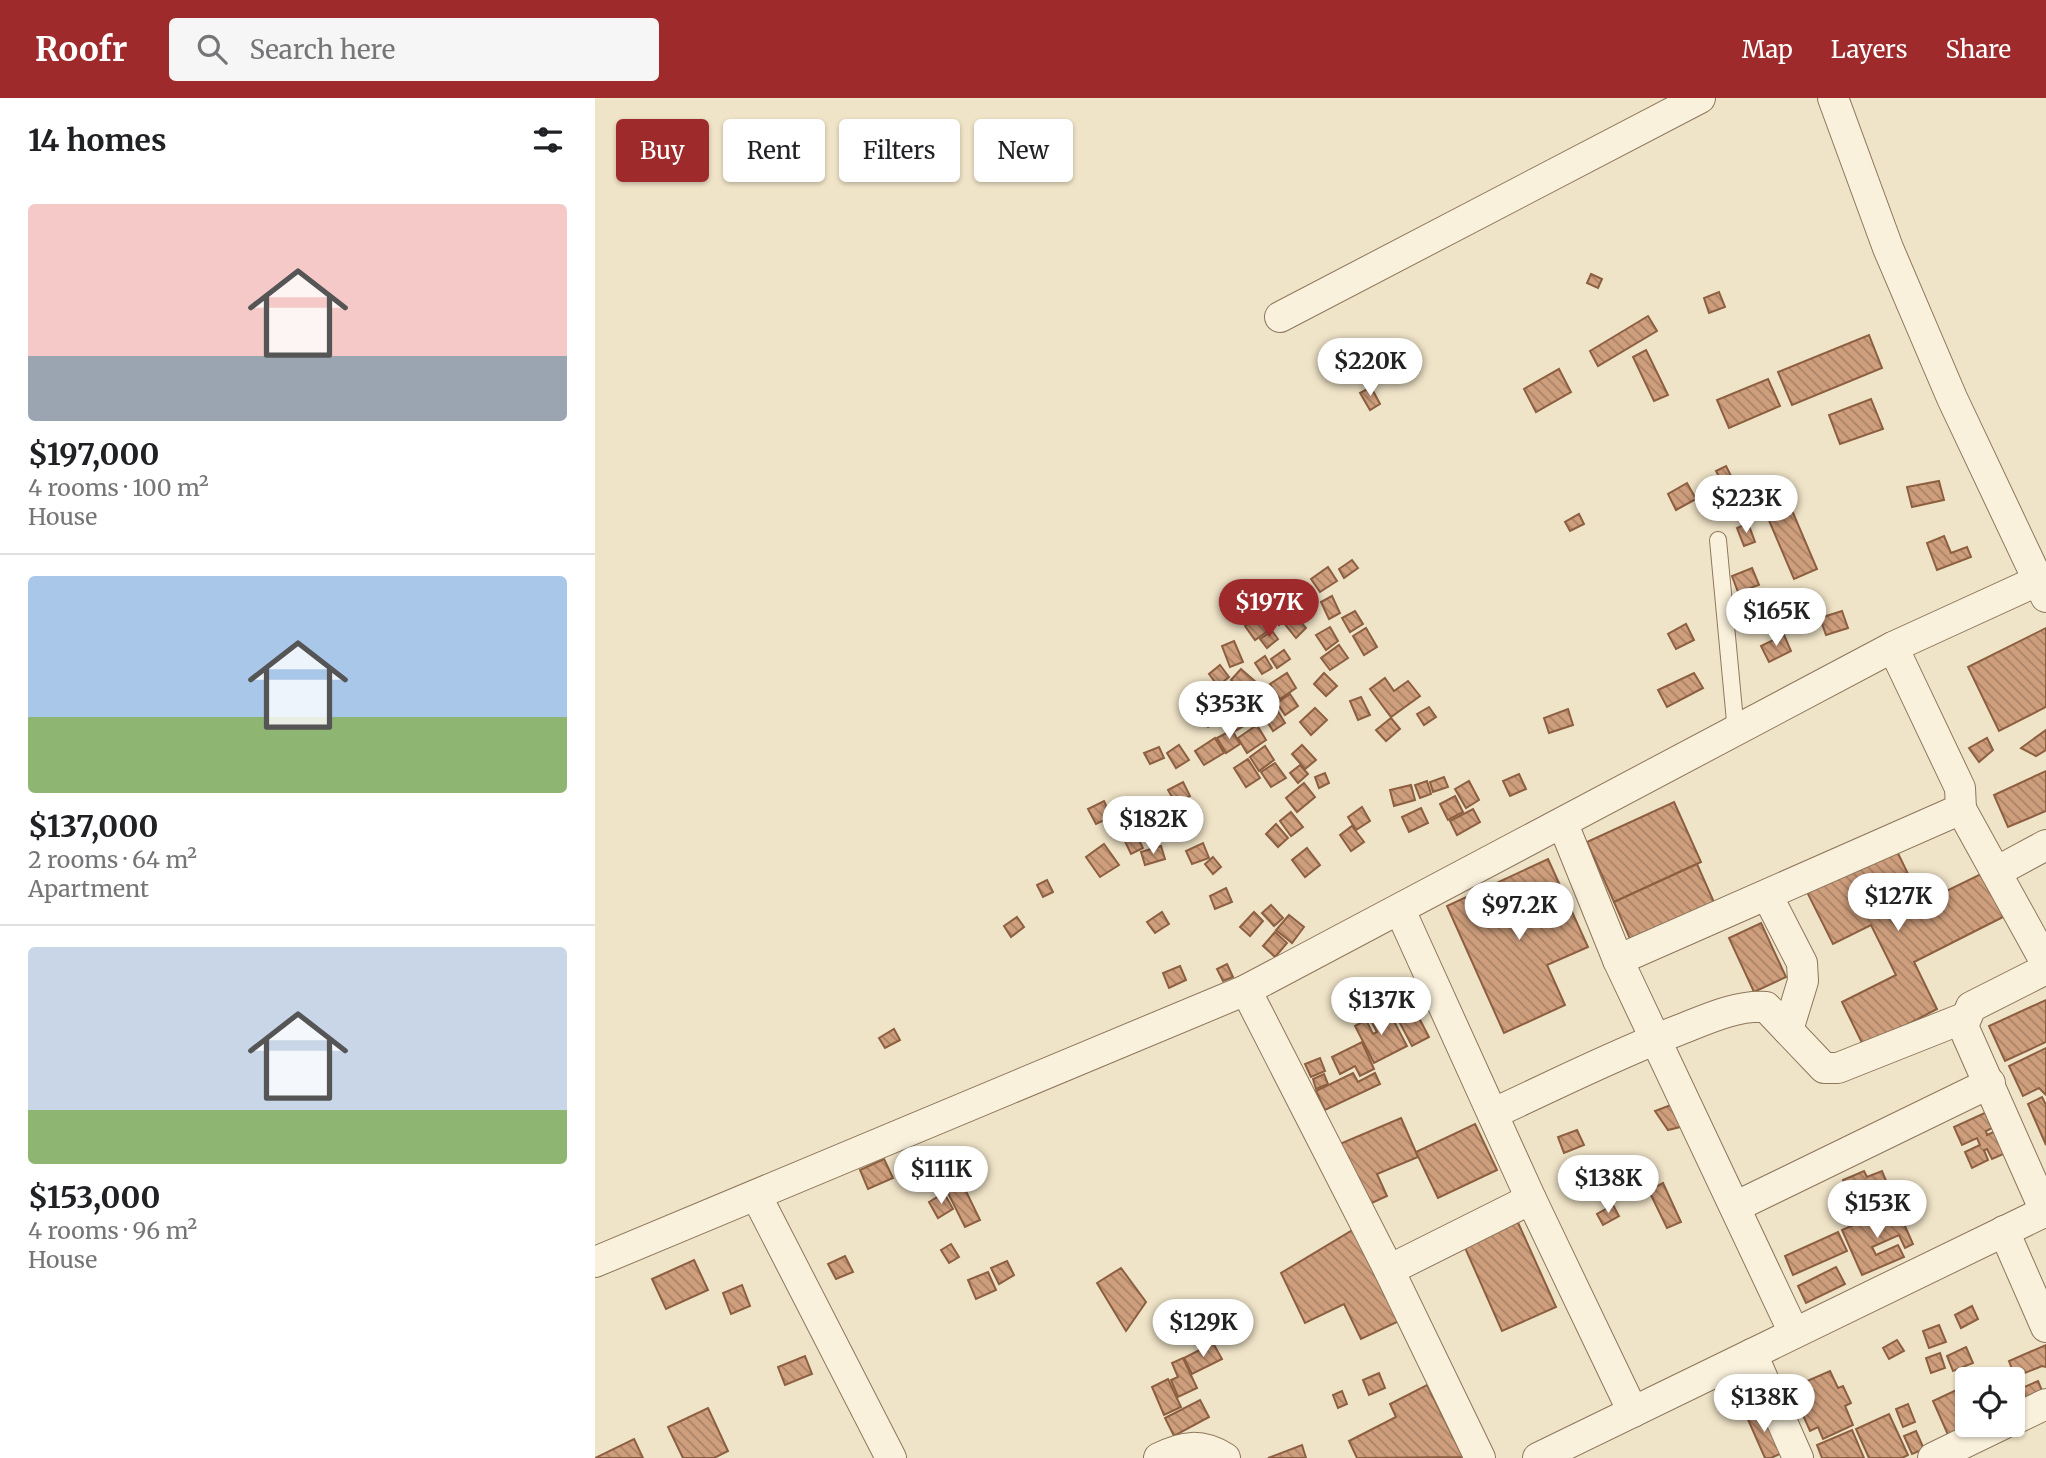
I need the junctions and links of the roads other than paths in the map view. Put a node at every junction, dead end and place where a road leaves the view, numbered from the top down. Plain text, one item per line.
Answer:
1 (1700, 98) edge
2 (1832, 98) edge
3 (1280, 317) dead end
4 (1718, 540) dead end
5 (2044, 584) edge
6 (1893, 647) junction
7 (1736, 732) junction
8 (1961, 809) junction
9 (1563, 824) junction
10 (2046, 845) edge
11 (1996, 872) junction
12 (1767, 895) junction
13 (1400, 910) junction
14 (1618, 960) junction
15 (2046, 962) edge
16 (2046, 969) edge
17 (1246, 990) junction
18 (1964, 1018) junction
19 (1788, 1030) junction
20 (1656, 1039) junction
21 (1990, 1083) junction
22 (1494, 1113) junction
23 (756, 1195) junction
24 (1531, 1199) junction
25 (1735, 1208) junction
26 (2045, 1211) edge
27 (2004, 1231) junction
28 (595, 1262) edge
29 (1389, 1270) junction
30 (2046, 1327) edge
31 (1794, 1333) junction
32 (1752, 1354) junction
33 (2046, 1404) edge
34 (1633, 1412) junction
35 (2025, 1414) edge
36 (1977, 1437) edge
37 (891, 1458) edge
38 (1159, 1458) edge
39 (1225, 1458) edge
40 (1480, 1458) edge
41 (1538, 1458) edge
42 (1798, 1458) edge
43 (1933, 1458) edge

1 - 3 street
2 - 5 street
4 - 7 lane
5 - 6 street
6 - 7 street
6 - 8 street
7 - 9 street
8 - 11 street
8 - 12 street
9 - 13 street
9 - 14 street
10 - 11 street
11 - 15 street
12 - 14 street
12 - 19 street
13 - 17 street
13 - 22 street
14 - 20 street
16 - 18 street
17 - 23 street
17 - 29 street
18 - 19 street
18 - 21 street
19 - 20 street
20 - 22 street
20 - 25 street
21 - 25 street
21 - 26 street
22 - 24 street
23 - 28 street
23 - 37 street
24 - 29 street
24 - 34 street
25 - 31 street
26 - 27 street
27 - 30 street
27 - 31 street
29 - 40 street
31 - 32 street
32 - 34 street
32 - 42 street
33 - 35 street
34 - 41 street
36 - 43 street
38 - 39 street

